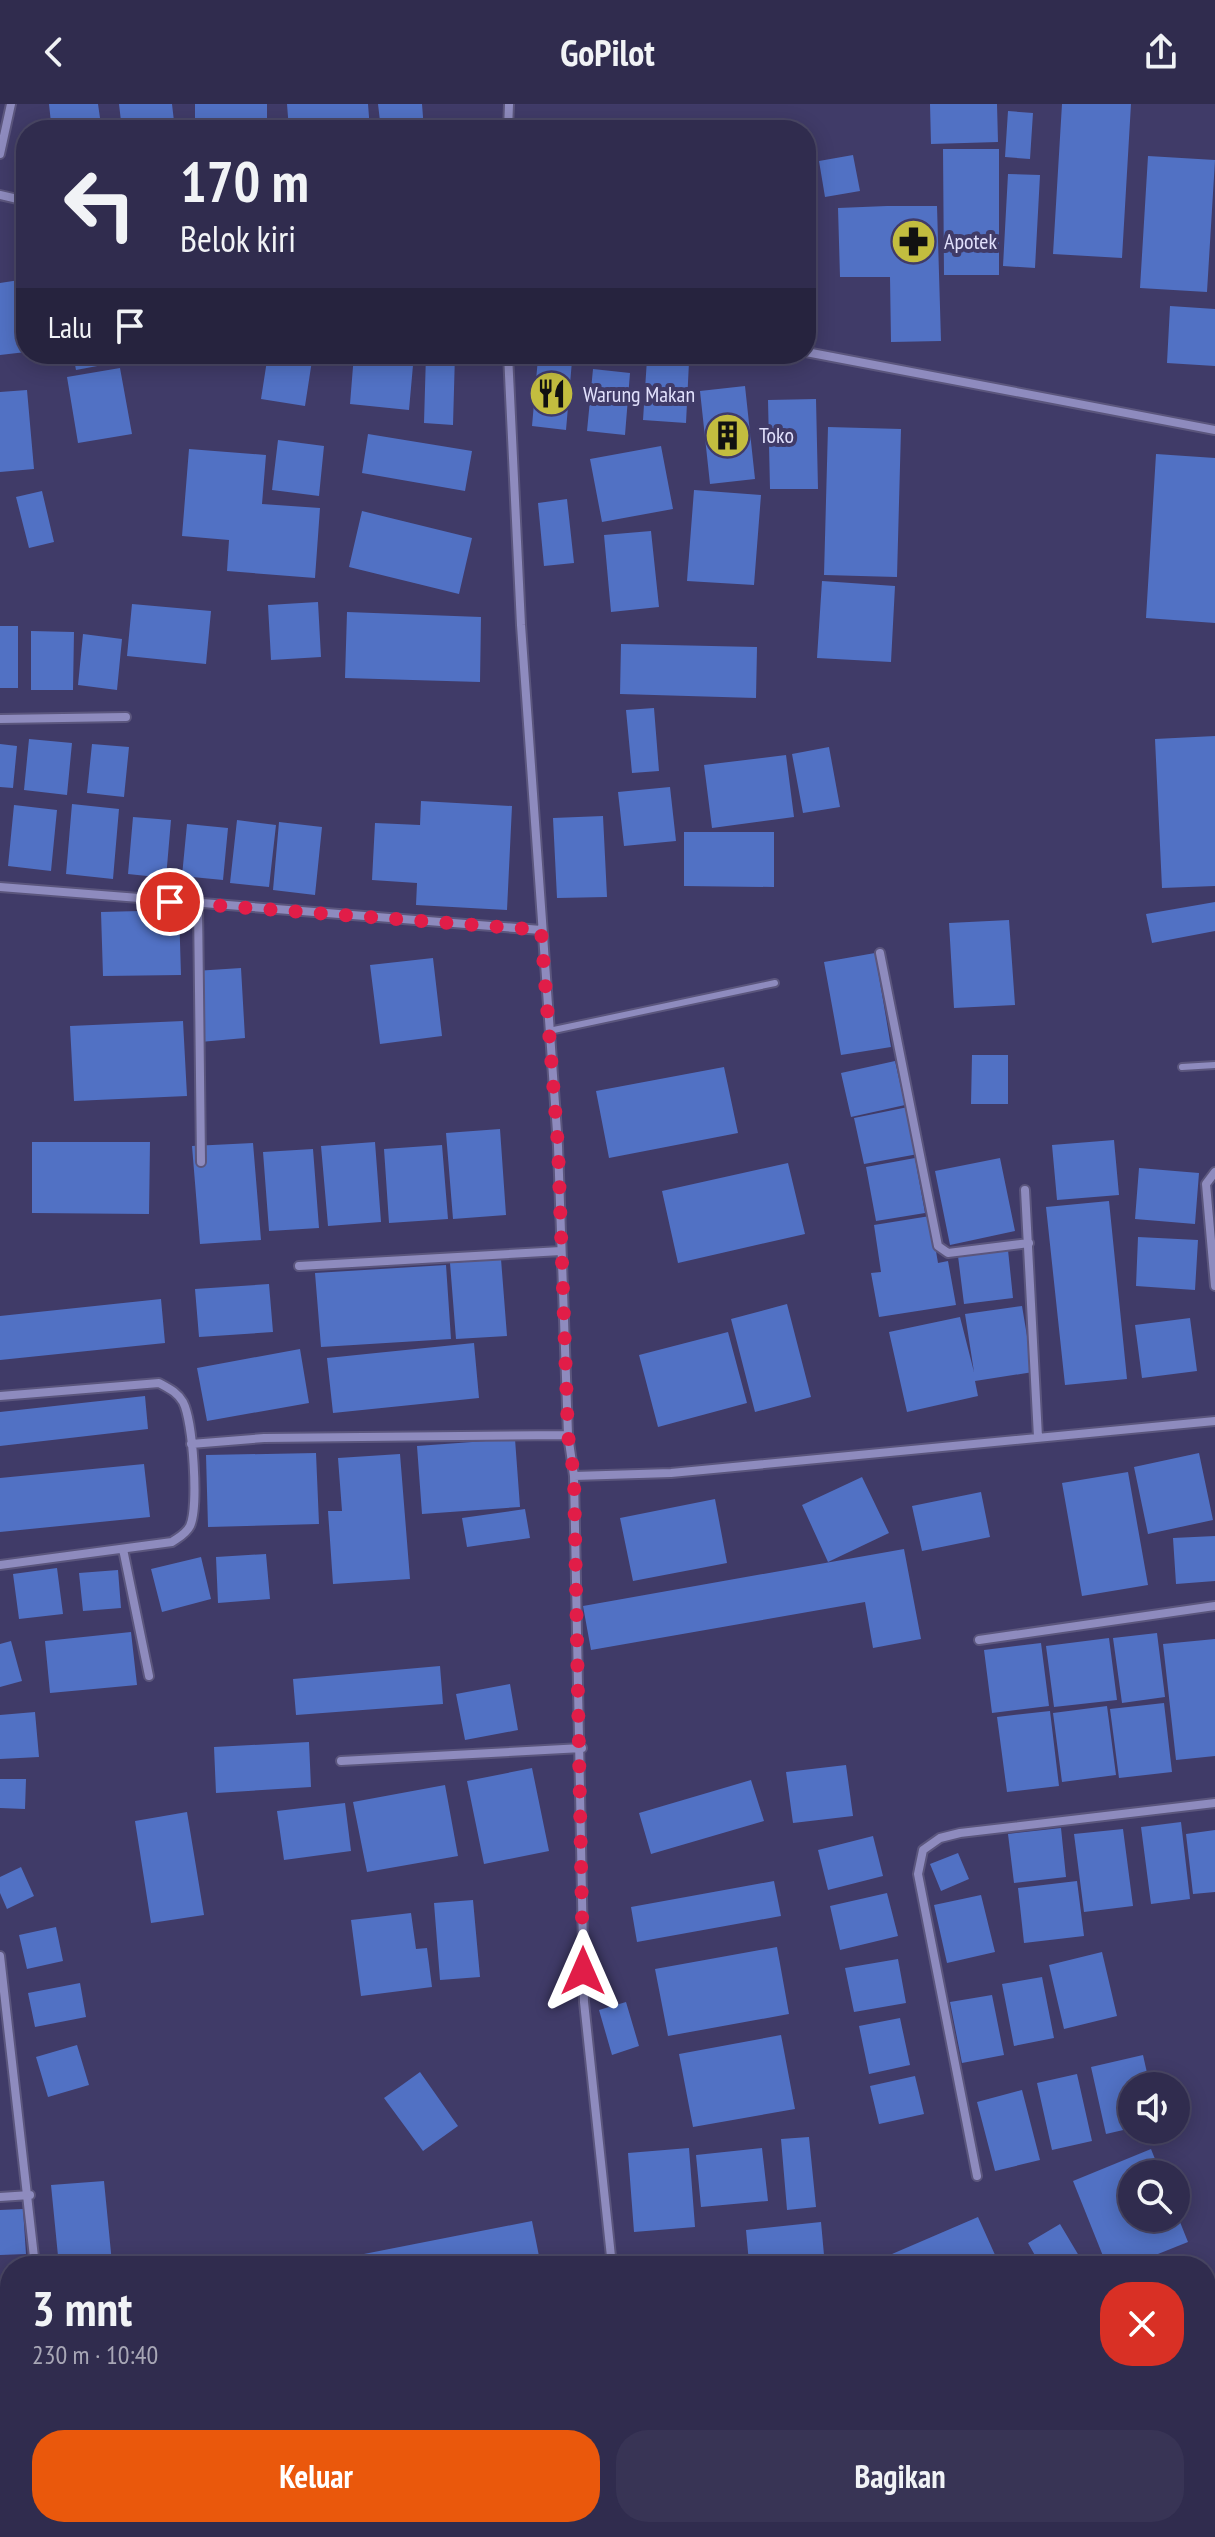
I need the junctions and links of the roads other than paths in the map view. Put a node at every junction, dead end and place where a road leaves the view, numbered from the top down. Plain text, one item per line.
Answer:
1 (11, 104) edge
2 (0, 154) edge
3 (816, 354) edge
4 (509, 364) edge
5 (1215, 430) edge
6 (126, 717) dead end
7 (0, 719) edge
8 (0, 887) edge
9 (198, 905) junction
10 (541, 930) junction
11 (880, 953) dead end
12 (775, 983) dead end
13 (549, 1031) junction
14 (1215, 1065) edge
15 (1182, 1067) dead end
16 (201, 1162) dead end
17 (1215, 1172) edge
18 (1025, 1190) dead end
19 (1029, 1243) junction
20 (561, 1251) junction
21 (299, 1266) dead end
22 (1215, 1286) edge
23 (0, 1396) edge
24 (1215, 1421) edge
25 (568, 1435) junction
26 (1038, 1437) junction
27 (191, 1444) junction
28 (574, 1476) junction
29 (123, 1549) junction
30 (0, 1565) edge
31 (1215, 1606) edge
32 (979, 1640) dead end
33 (149, 1676) dead end
34 (582, 1748) junction
35 (341, 1761) dead end
36 (1215, 1803) edge
37 (0, 1956) edge
38 (11, 2037) junction
39 (0, 2038) edge
40 (977, 2176) dead end
41 (30, 2195) junction
42 (0, 2197) edge
43 (34, 2256) edge
44 (611, 2256) edge

1 - 2 street
3 - 5 street
4 - 10 street
6 - 7 street
8 - 9 street
9 - 10 street
9 - 16 street
10 - 13 street
11 - 19 street
12 - 13 lane
13 - 20 street
14 - 15 lane
17 - 22 street
18 - 19 street
19 - 26 street
20 - 21 street
20 - 25 street
23 - 27 street
24 - 26 street
25 - 27 street
25 - 28 street
26 - 28 street
27 - 29 street
28 - 34 street
29 - 30 street
29 - 33 street
31 - 32 street
34 - 35 street
34 - 44 street
36 - 40 street
37 - 38 street
38 - 39 street
38 - 41 street
41 - 42 street
41 - 43 street

